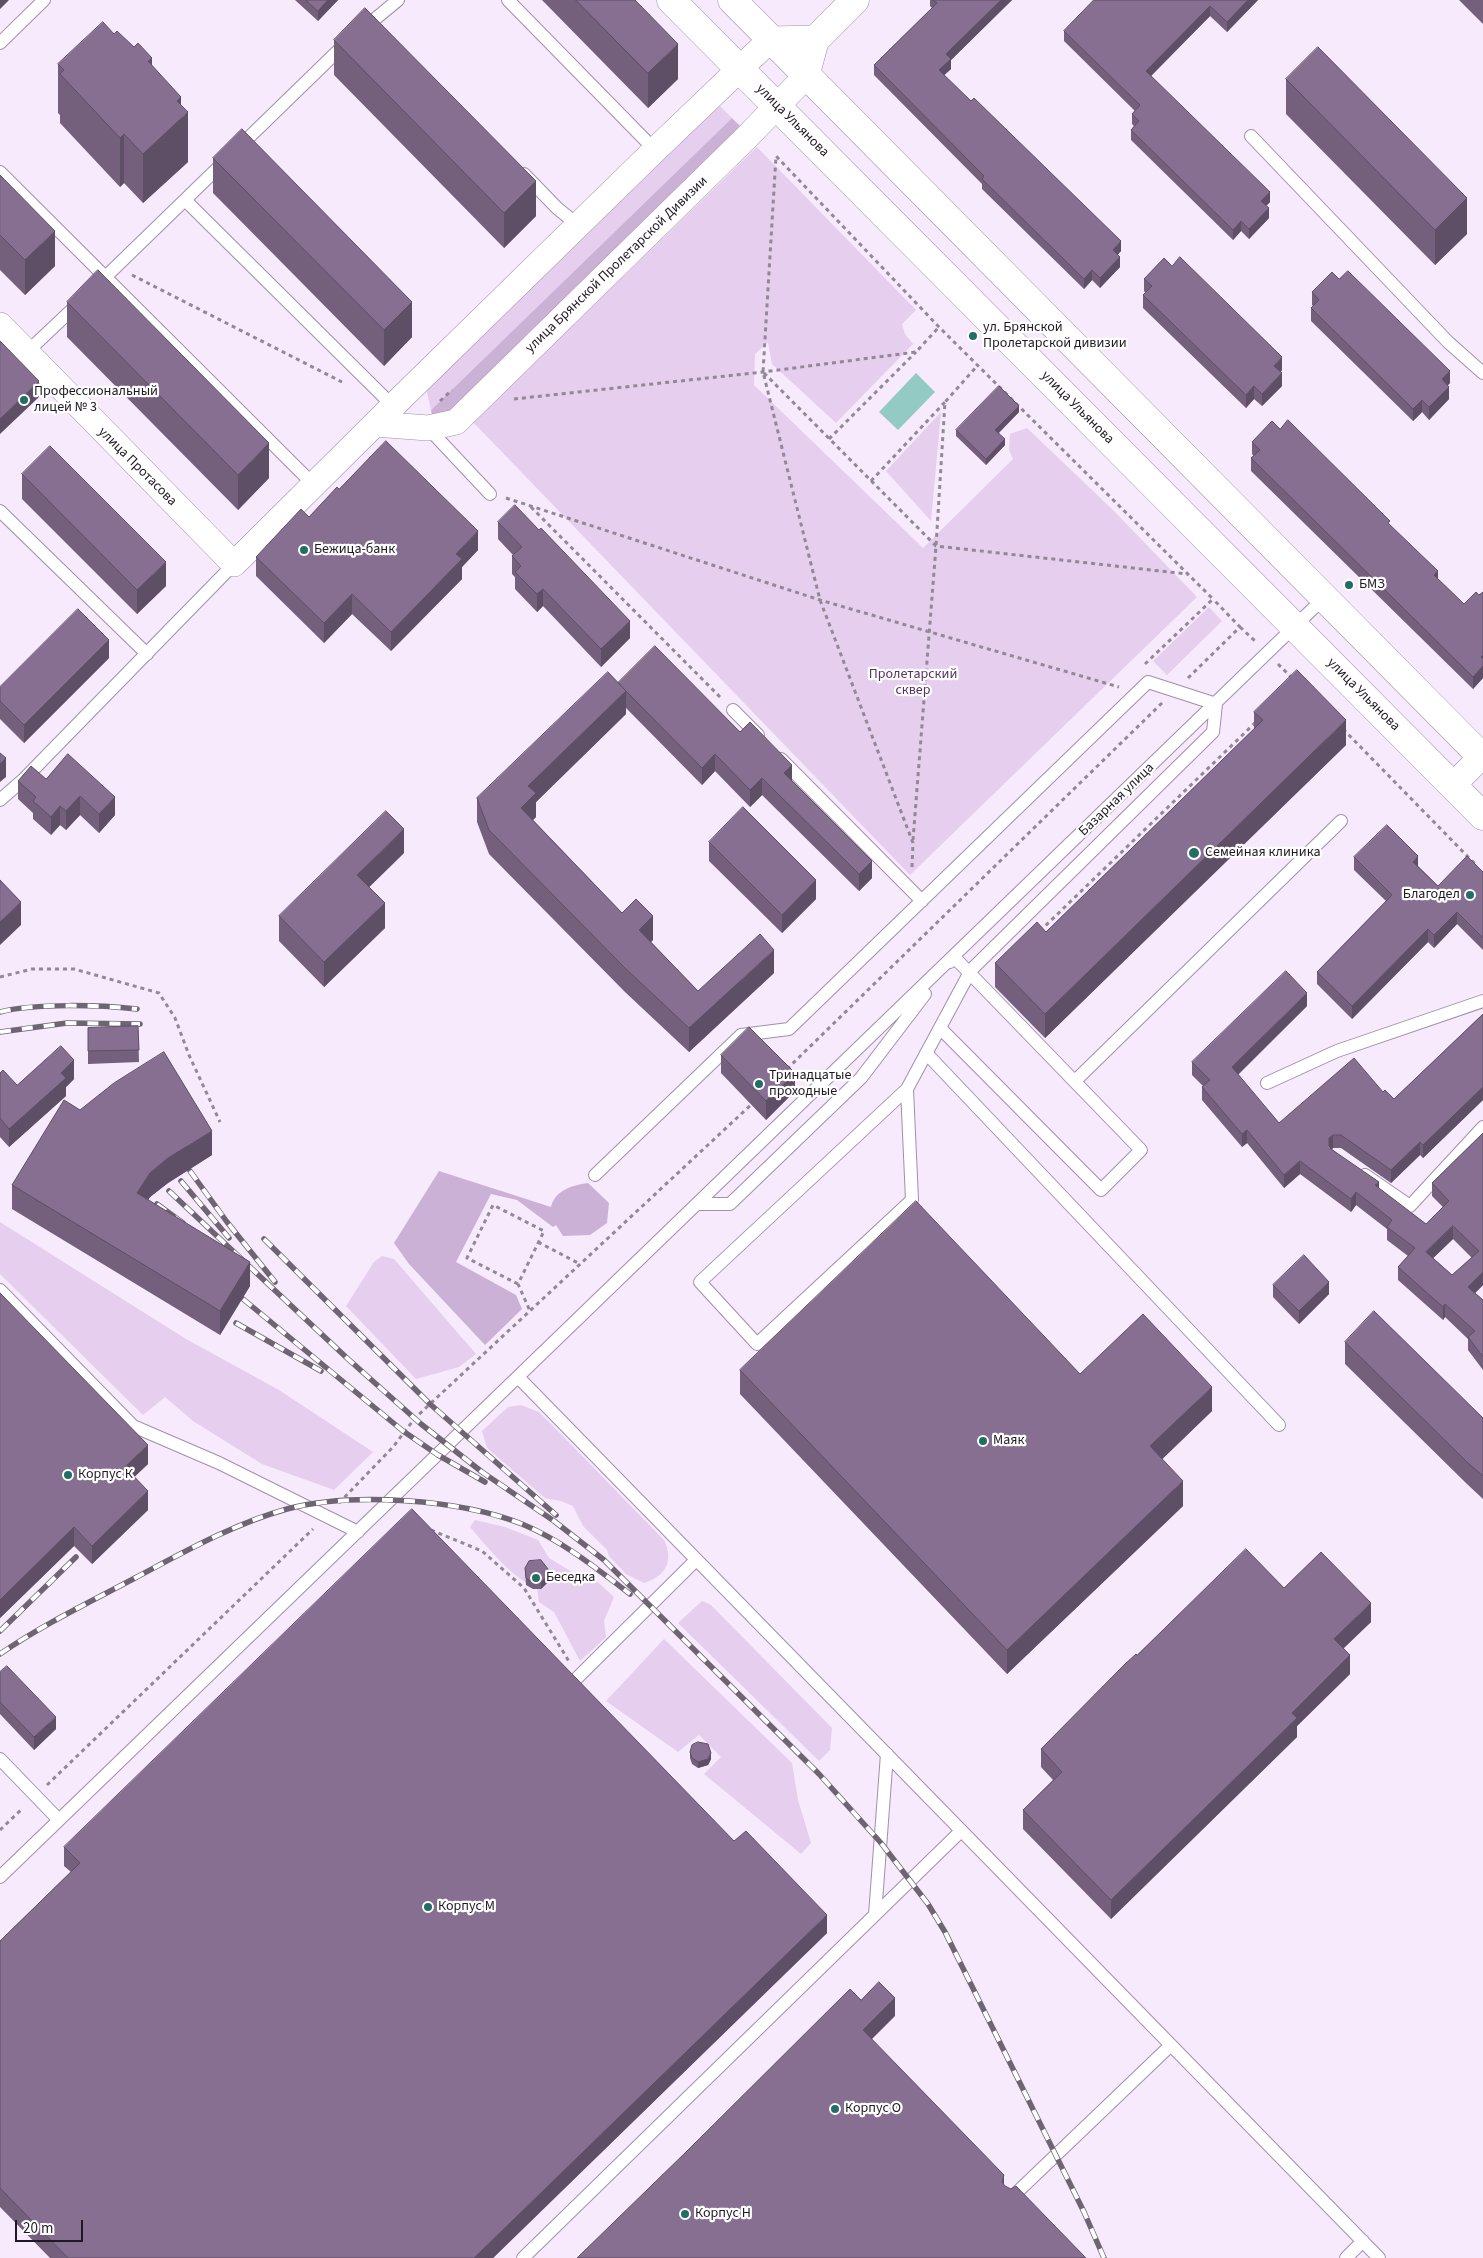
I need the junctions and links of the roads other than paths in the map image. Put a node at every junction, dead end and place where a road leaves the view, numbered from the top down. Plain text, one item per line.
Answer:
1 (44, 0) edge
2 (398, 0) edge
3 (508, 0) edge
4 (671, 0) edge
5 (732, 0) edge
6 (855, 0) edge
7 (817, 38) junction
8 (771, 40) junction
9 (0, 43) edge
10 (740, 69) junction
11 (807, 75) junction
12 (777, 106) junction
13 (1251, 136) dead end
14 (655, 150) junction
15 (516, 166) edge
16 (0, 172) edge
17 (185, 200) junction
18 (579, 226) junction
19 (107, 276) junction
20 (0, 326) edge
21 (26, 353) junction
22 (1483, 373) edge
23 (393, 406) junction
24 (375, 424) junction
25 (428, 428) junction
26 (314, 485) junction
27 (490, 494) road end
28 (0, 511) edge
29 (234, 564) junction
30 (1324, 598) junction
31 (1294, 627) junction
32 (147, 654) junction
33 (1216, 704) junction
34 (733, 710) road end
35 (1483, 756) edge
36 (1453, 785) junction
37 (0, 800) edge
38 (1483, 816) edge
39 (1341, 822) dead end
40 (922, 901) junction
41 (954, 957) junction
42 (969, 973) junction
43 (1483, 1001) edge
44 (940, 1028) junction
45 (926, 1053) junction
46 (1075, 1081) junction
47 (1268, 1083) dead end
48 (907, 1089) junction
49 (1483, 1127) edge
50 (1351, 1165) edge
51 (596, 1175) dead end
52 (698, 1204) junction
53 (0, 1290) edge
54 (518, 1377) junction
55 (1279, 1425) dead end
56 (358, 1532) junction
57 (696, 1560) junction
58 (574, 1682) edge
59 (887, 1754) junction
60 (0, 1759) edge
61 (59, 1820) junction
62 (961, 1831) junction
63 (0, 1877) edge
64 (875, 1915) junction
65 (1171, 2045) junction
66 (1010, 2199) edge
67 (1363, 2241) junction
68 (523, 2258) edge
69 (1346, 2258) edge
70 (1379, 2258) edge

1 - 9 lane
2 - 17 lane
3 - 14 lane
4 - 10 main road, улица Ульянова
5 - 8 main road
6 - 7 main road, улица Брянской Пролетарской Дивизии
7 - 8 street
7 - 11 street, улица Брянской Пролетарской Дивизии
8 - 10 street
8 - 11 main road
10 - 12 main road, улица Ульянова
10 - 14 street
11 - 12 street, улица Брянской Пролетарской Дивизии
11 - 30 main road
12 - 25 street, улица Брянской Пролетарской Дивизии
12 - 31 main road, улица Ульянова
13 - 22 lane
14 - 18 street
15 - 18 lane
16 - 19 lane
17 - 19 lane
17 - 23 lane
18 - 23 street
19 - 21 lane
19 - 26 lane
20 - 21 street, улица Протасова
21 - 29 street, улица Протасова
23 - 24 street
24 - 25 street, улица Брянской Пролетарской Дивизии
24 - 26 street
25 - 27 lane
26 - 29 street
28 - 32 lane
29 - 32 lane
30 - 31 lane, Базарная улица
30 - 35 main road
31 - 33 lane, Базарная улица
31 - 36 main road, улица Ульянова
32 - 37 lane
33 - 40 lane
33 - 41 lane, Базарная улица
33 - 42 lane
34 - 40 lane
35 - 36 street
36 - 38 main road, улица Ульянова
39 - 46 lane
40 - 51 lane
41 - 42 lane
41 - 52 lane, Базарная улица
41 - 52 lane
42 - 44 lane
42 - 46 lane
43 - 47 lane
44 - 45 lane
44 - 46 lane
45 - 48 lane
45 - 55 lane
48 - 48 lane
49 - 50 lane
52 - 54 lane, Базарная улица
53 - 56 lane
54 - 56 lane, Базарная улица
54 - 57 lane
56 - 61 lane, Базарная улица
57 - 58 lane
57 - 59 lane
59 - 62 lane
59 - 64 lane
60 - 61 lane
61 - 63 lane, Базарная улица
62 - 64 lane
62 - 65 lane
64 - 68 lane
65 - 66 lane
65 - 67 lane
67 - 69 lane
67 - 70 lane

